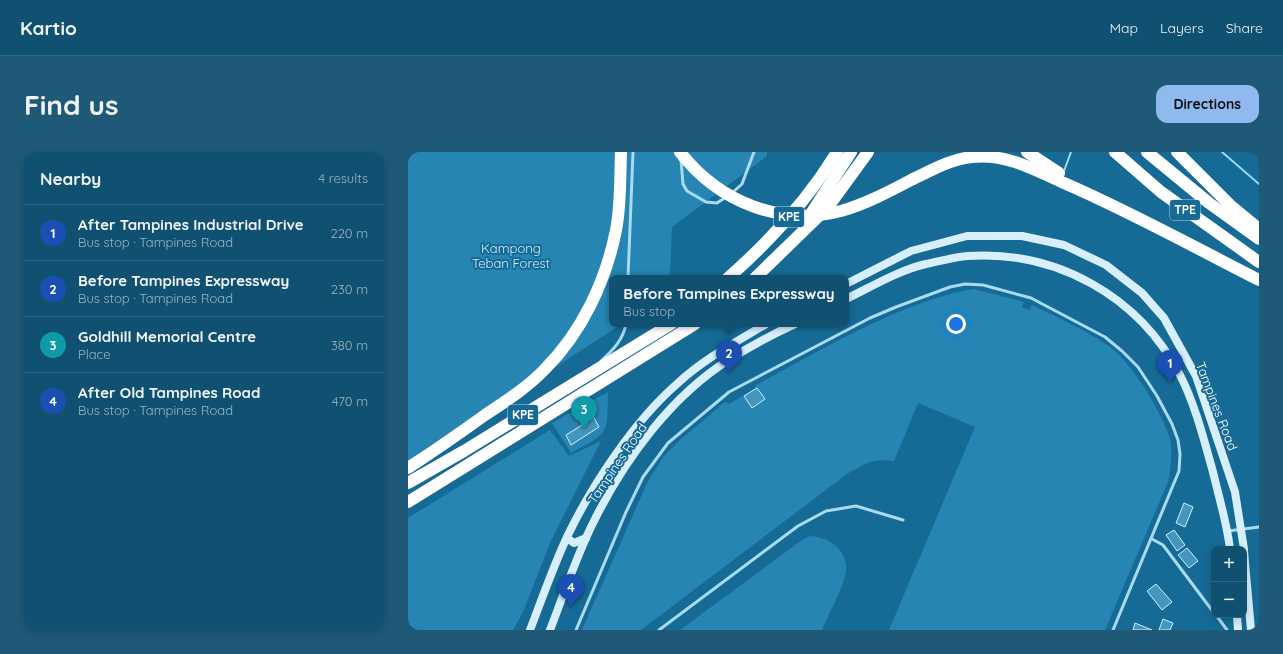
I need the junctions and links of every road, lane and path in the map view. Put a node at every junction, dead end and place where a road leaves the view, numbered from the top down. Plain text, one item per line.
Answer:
1 (621, 152) edge
2 (633, 152) edge
3 (680, 152) edge
4 (754, 152) edge
5 (837, 152) edge
6 (851, 152) edge
7 (868, 152) edge
8 (1027, 152) edge
9 (1115, 152) edge
10 (1147, 152) edge
11 (1176, 152) edge
12 (1106, 201) junction
13 (1259, 229) edge
14 (795, 238) junction
15 (1259, 239) edge
16 (1259, 262) edge
17 (629, 275) edge
18 (732, 275) edge
19 (758, 275) edge
20 (1259, 280) edge
21 (849, 282) edge
22 (849, 298) edge
23 (625, 327) edge
24 (666, 327) edge
25 (691, 327) edge
26 (761, 327) edge
27 (789, 327) edge
28 (582, 378) junction
29 (408, 468) edge
30 (408, 483) edge
31 (408, 502) edge
32 (903, 520) dead end
33 (1259, 528) edge
34 (1241, 530) junction
35 (1228, 531) junction
36 (567, 538) junction
37 (586, 538) junction
38 (1152, 539) junction
39 (1230, 546) edge
40 (1243, 546) edge
41 (1247, 582) edge
42 (1209, 607) joint
43 (1211, 609) edge
44 (1218, 618) edge
45 (1237, 618) edge
46 (530, 630) edge
47 (550, 630) edge
48 (576, 630) edge
49 (659, 630) edge
50 (1114, 630) edge
51 (1227, 630) edge
52 (1238, 630) edge
53 (1251, 630) edge

1 - 29 highway
2 - 17 lane
3 - 4 lane
3 - 12 highway, bridge
5 - 18 highway, KPE
6 - 14 highway
7 - 14 highway
8 - 12 highway
9 - 16 highway, TPE
10 - 15 highway, TPE
11 - 13 highway
12 - 20 highway
14 - 19 highway, KPE
21 - 34 main road, Tampines Road
22 - 35 main road, Tampines Road
23 - 28 lane
24 - 28 highway, KPE
25 - 31 highway, KPE
26 - 36 main road, Tampines Road
27 - 37 main road, Tampines Road
28 - 30 highway, KPE
32 - 49 lane
33 - 34 lane
34 - 35 lane
34 - 40 main road, Tampines Road
35 - 39 main road, Tampines Road
36 - 37 main road
36 - 46 main road, Tampines Road
37 - 47 main road, Tampines Road
38 - 42 lane
38 - 48 lane
38 - 50 lane
41 - 53 main road, Tampines Road
42 - 43 lane
44 - 51 lane
45 - 52 main road

